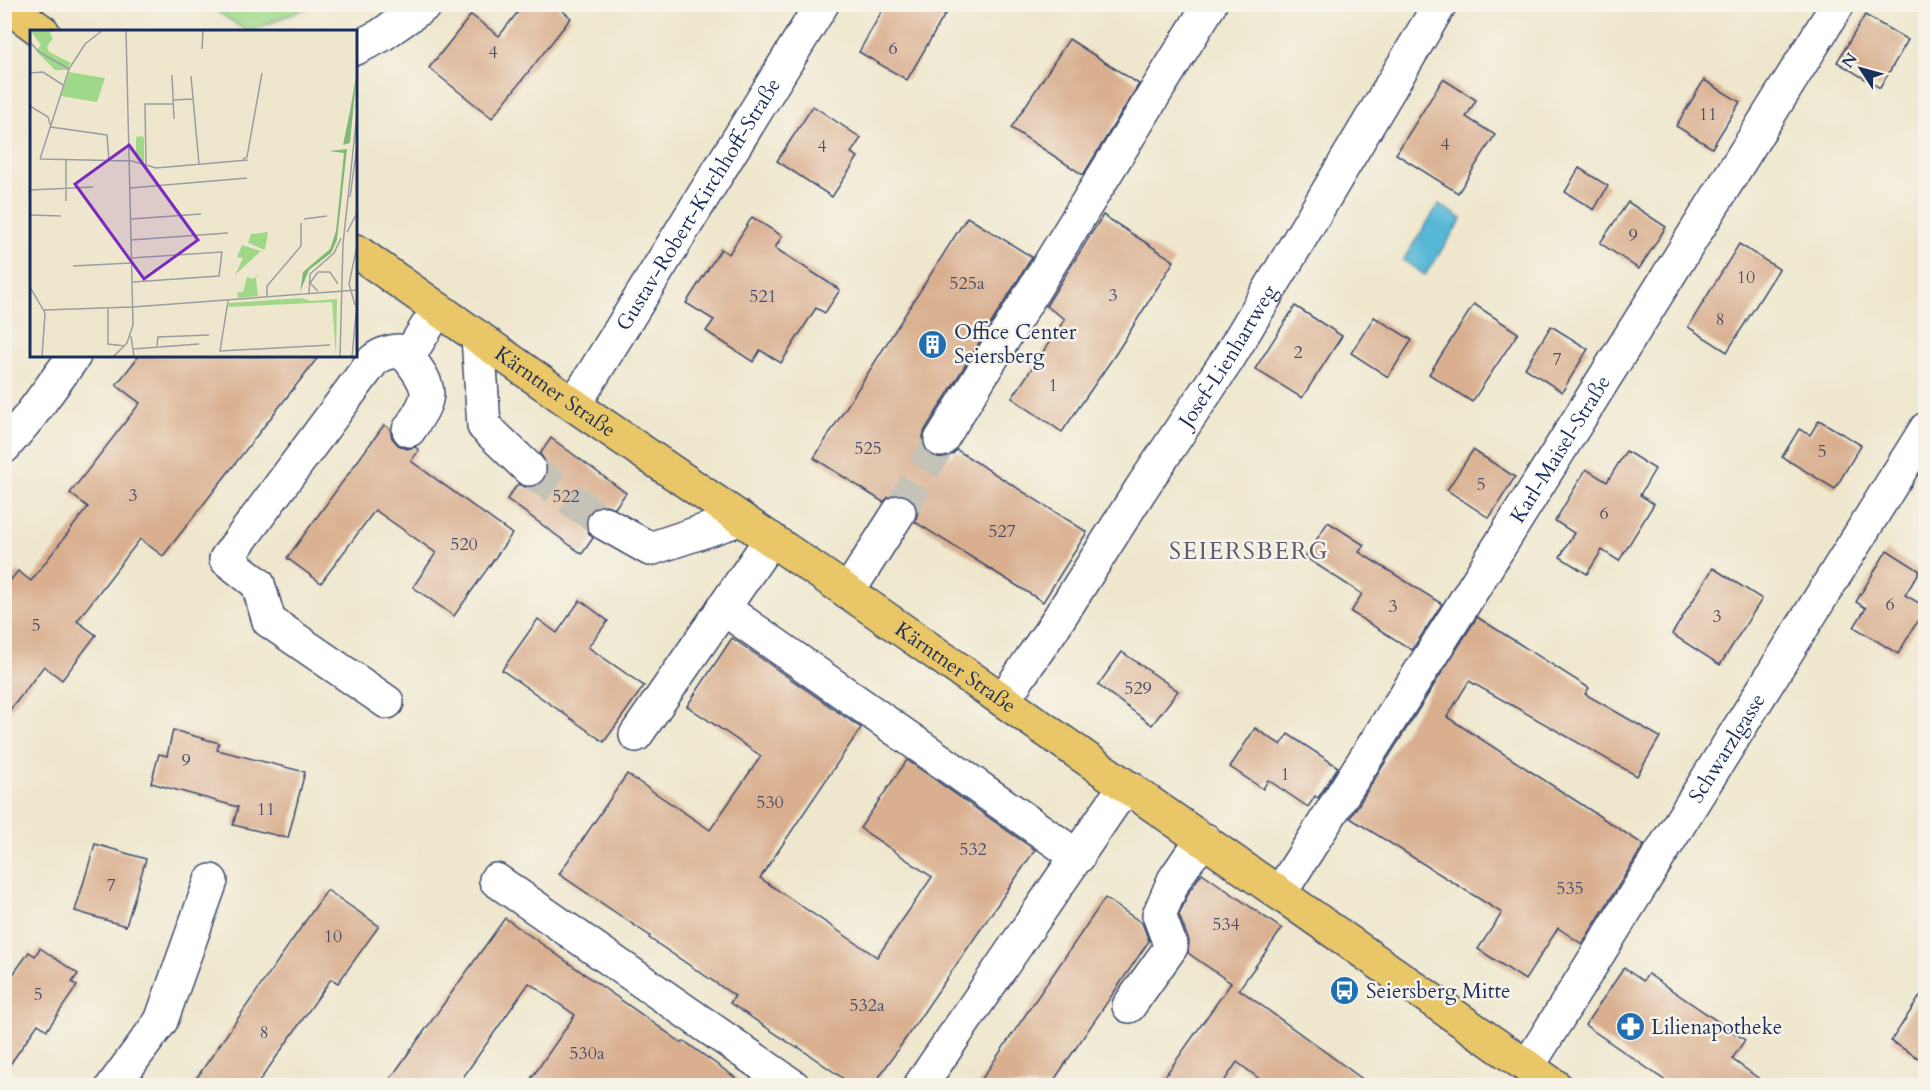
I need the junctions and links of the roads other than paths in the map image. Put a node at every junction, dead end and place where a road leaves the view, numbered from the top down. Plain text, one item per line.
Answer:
1 (5, 4) edge
2 (426, 4) edge
3 (822, 4) edge
4 (1210, 4) edge
5 (1440, 4) edge
6 (1838, 4) edge
7 (41, 30) edge
8 (357, 48) edge
9 (357, 252) edge
10 (438, 309) junction
11 (478, 337) junction
12 (73, 357) edge
13 (408, 357) junction
14 (574, 405) junction
15 (1926, 429) edge
16 (409, 430) dead end
17 (9, 432) edge
18 (941, 441) tunnel mouth
19 (529, 469) tunnel mouth
20 (899, 512) tunnel mouth
21 (740, 519) junction
22 (604, 523) tunnel mouth
23 (771, 539) junction
24 (848, 592) junction
25 (723, 608) junction
26 (1003, 700) junction
27 (387, 702) dead end
28 (636, 735) dead end
29 (1130, 788) junction
30 (1205, 840) junction
31 (1078, 857) junction
32 (496, 880) dead end
33 (211, 881) dead end
34 (1280, 893) junction
35 (1129, 1006) dead end
36 (1528, 1066) junction
37 (113, 1086) edge
38 (792, 1086) edge
39 (920, 1086) edge
40 (1555, 1086) edge

1 - 7 main road
2 - 8 street
3 - 14 street, Gustav-Robert-Kirchhoff-Straße
4 - 18 street
5 - 26 street, Josef-Lienhartweg
6 - 34 street, Karl-Maisel-Straße
9 - 10 main road, Kärntner Straße
10 - 11 main road, Kärntner Straße
10 - 13 street
11 - 14 main road, Kärntner Straße
11 - 19 street
12 - 17 street
13 - 16 street
13 - 27 street
14 - 21 main road, Kärntner Straße
15 - 36 street, Schwarzlgasse
20 - 24 street
21 - 22 street
21 - 23 main road, Kärntner Straße
23 - 24 main road, Kärntner Straße
23 - 25 street
24 - 26 main road, Kärntner Straße
25 - 28 street
25 - 31 street
26 - 29 main road, Kärntner Straße
29 - 30 main road, Kärntner Straße
29 - 31 street
30 - 34 main road, Kärntner Straße
30 - 35 street
31 - 39 street
32 - 38 street
33 - 37 street
34 - 36 main road, Kärntner Straße
36 - 40 main road, Kärntner Straße

